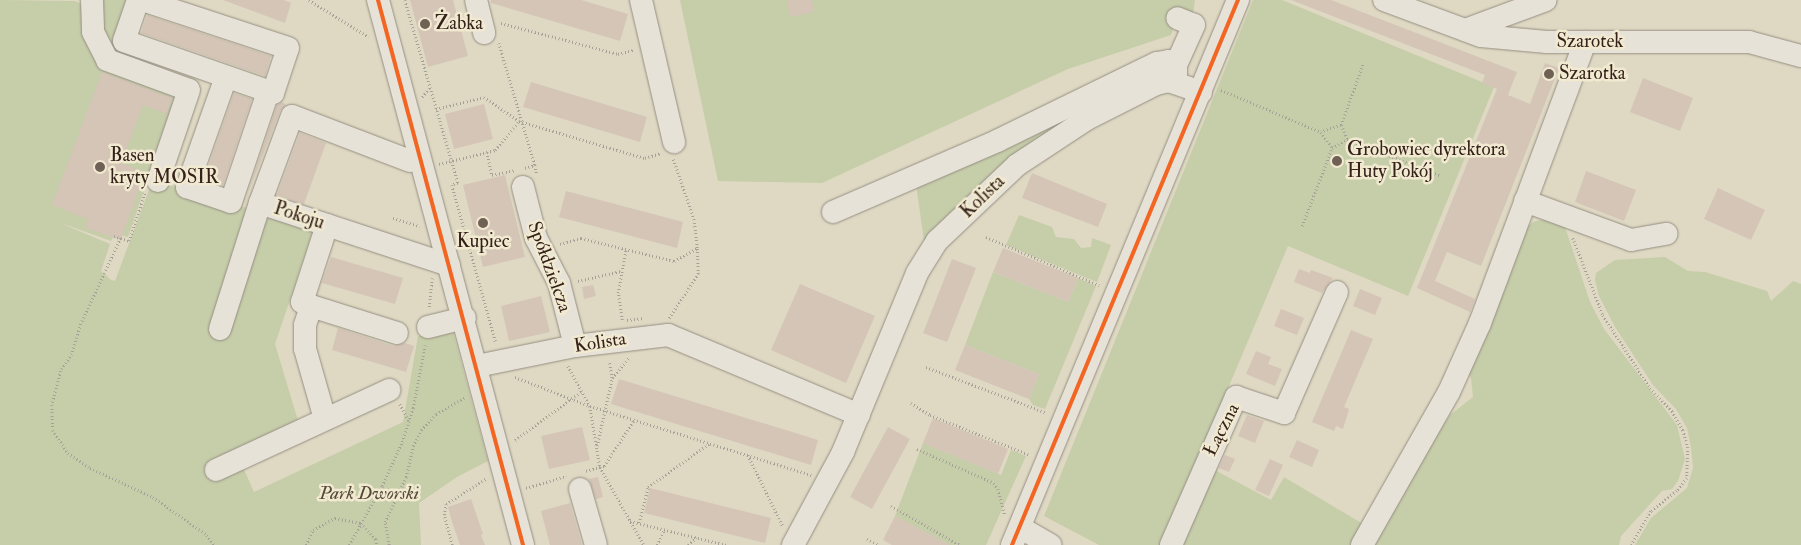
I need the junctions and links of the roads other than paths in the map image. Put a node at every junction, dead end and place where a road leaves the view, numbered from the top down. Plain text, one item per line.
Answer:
1 (92, 0) edge
2 (138, 0) edge
3 (142, 0) edge
4 (378, 0) edge
5 (476, 0) edge
6 (641, 0) edge
7 (1238, 0) edge
8 (1384, 0) edge
9 (1546, 0) edge
10 (1177, 18) dead end
11 (1465, 30) junction
12 (492, 32) road end
13 (1585, 42) junction
14 (1801, 56) edge
15 (1176, 74) junction
16 (226, 77) junction
17 (1207, 89) junction
18 (268, 92) junction
19 (674, 142) dead end
20 (410, 161) dead end
21 (158, 181) dead end
22 (523, 187) dead end
23 (1525, 201) junction
24 (260, 203) junction
25 (833, 212) dead end
26 (327, 225) junction
27 (1666, 234) dead end
28 (441, 262) junction
29 (1337, 292) dead end
30 (311, 306) junction
31 (465, 318) junction
32 (428, 328) road end
33 (220, 329) dead end
34 (398, 333) dead end
35 (570, 352) junction
36 (476, 366) junction
37 (389, 390) dead end
38 (859, 415) junction
39 (325, 419) junction
40 (216, 470) dead end
41 (578, 479) road end
42 (1012, 530) edge
43 (789, 537) edge
44 (524, 545) edge
45 (596, 545) edge
46 (1050, 545) edge
47 (1171, 545) edge
48 (1362, 545) edge

1 - 21 street
2 - 16 street
3 - 18 street
4 - 28 street
5 - 12 street
6 - 19 street
7 - 17 street
8 - 11 street, Szarotek
9 - 11 street
10 - 15 street
11 - 13 street, Szarotek
13 - 14 street, Szarotek
13 - 23 street
15 - 17 street, Kolista
15 - 25 street
15 - 38 street, Kolista
16 - 18 street
16 - 18 street
17 - 42 street
20 - 24 street, Pokoju
22 - 35 street, Spółdzielcza
23 - 27 street
23 - 48 street
24 - 26 street, Pokoju
24 - 33 street
26 - 28 street, Pokoju
26 - 30 street
28 - 31 street
29 - 47 street, Łączna
30 - 34 street
30 - 39 street
31 - 32 street
31 - 36 street
35 - 36 street, Kolista
35 - 38 street, Kolista
36 - 44 street
37 - 39 street
38 - 43 street, Kolista
39 - 40 street
41 - 45 street
42 - 46 street

